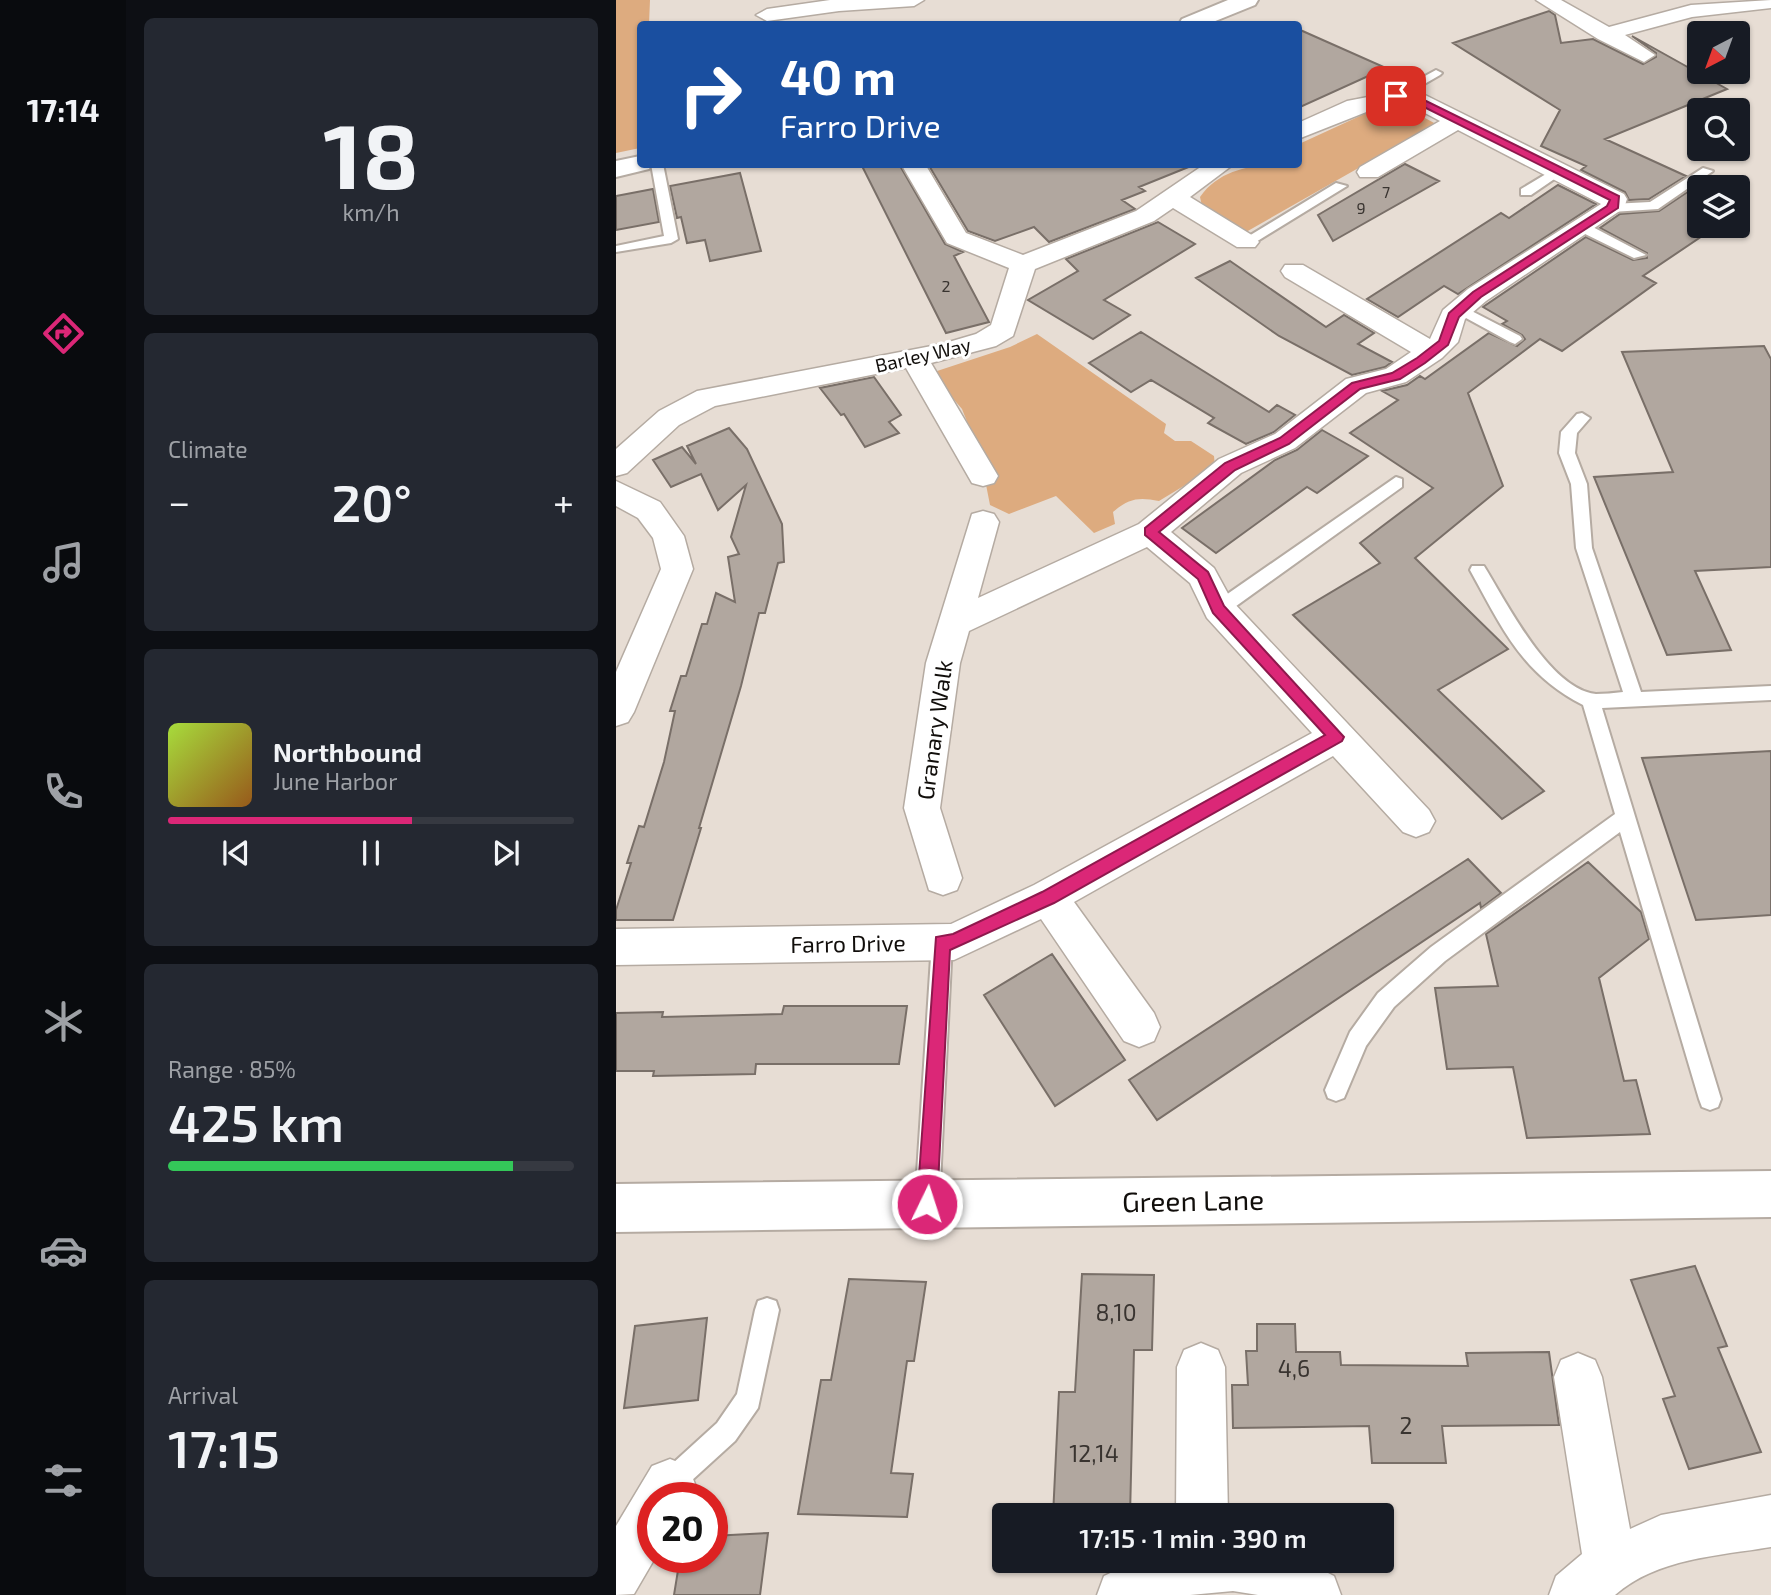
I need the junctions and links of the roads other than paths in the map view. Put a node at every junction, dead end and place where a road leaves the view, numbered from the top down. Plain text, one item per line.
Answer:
1 (1247, 0) edge
2 (1546, 0) edge
3 (1771, 2) edge
4 (917, 7) edge
5 (765, 13) edge
6 (1207, 21) edge
7 (1606, 34) junction
8 (1644, 55) dead end
9 (1436, 73) dead end
10 (1396, 96) junction
11 (1458, 120) junction
12 (1302, 130) edge
13 (637, 165) edge
14 (658, 168) edge
15 (915, 168) edge
16 (1216, 168) edge
17 (616, 169) edge
18 (1560, 171) junction
19 (1368, 172) dead end
20 (1707, 172) dead end
21 (1341, 186) dead end
22 (1526, 192) dead end
23 (1172, 197) junction
24 (1612, 208) junction
25 (1582, 227) junction
26 (1246, 242) joint
27 (621, 249) dead end
28 (1639, 255) dead end
29 (1023, 264) junction
30 (1294, 271) dead end
31 (1460, 309) junction
32 (1515, 339) dead end
33 (1432, 352) junction
34 (914, 358) junction
35 (1582, 418) dead end
36 (616, 466) edge
37 (983, 476) dead end
38 (1396, 483) dead end
39 (616, 492) edge
40 (984, 522) dead end
41 (1150, 531) junction
42 (1478, 570) dead end
43 (1219, 609) junction
44 (954, 623) junction
45 (1771, 693) edge
46 (1634, 699) junction
47 (1591, 701) junction
48 (616, 712) edge
49 (1336, 737) junction
50 (1626, 817) junction
51 (1416, 821) dead end
52 (943, 878) dead end
53 (1048, 897) junction
54 (942, 942) junction
55 (616, 947) edge
56 (1139, 1027) dead end
57 (1336, 1090) dead end
58 (1710, 1099) dead end
59 (1771, 1194) edge
60 (927, 1204) junction
61 (616, 1208) edge
62 (767, 1310) dead end
63 (1201, 1367) dead end
64 (1578, 1377) dead end
65 (677, 1482) edge
66 (1202, 1503) edge
67 (1771, 1521) edge
68 (637, 1540) edge
69 (1171, 1573) edge
70 (1263, 1573) edge
71 (616, 1576) edge
72 (1592, 1580) edge
73 (1123, 1595) edge
74 (1315, 1595) edge

1 - 6 street
2 - 7 street
3 - 7 street
4 - 5 street
7 - 8 street
9 - 10 lane
10 - 11 street
10 - 12 street
11 - 18 street
11 - 19 street
13 - 17 street
14 - 27 lane
15 - 29 street
16 - 23 street
18 - 22 lane
18 - 24 street
20 - 24 lane
21 - 26 lane
23 - 26 street
23 - 29 street
24 - 25 street
25 - 28 lane
25 - 31 street
29 - 34 street, Barley Way
30 - 33 street
31 - 32 lane
31 - 33 street
33 - 41 street
34 - 36 street, Barley Way
34 - 37 street
35 - 46 lane
38 - 43 lane
39 - 48 street
40 - 44 street, Granary Walk
41 - 43 street
41 - 44 street
42 - 47 lane
43 - 49 street
44 - 52 street, Granary Walk
45 - 46 lane
46 - 47 lane
47 - 50 lane
49 - 51 street
49 - 53 street, Farro Drive
50 - 57 lane
50 - 58 lane
53 - 54 street, Farro Drive
53 - 56 street
54 - 55 street, Farro Drive
54 - 60 lane
59 - 60 street, Green Lane
60 - 61 street, Green Lane
62 - 65 lane
63 - 66 street
64 - 72 street
67 - 72 street
68 - 71 street
69 - 73 street
70 - 74 street

